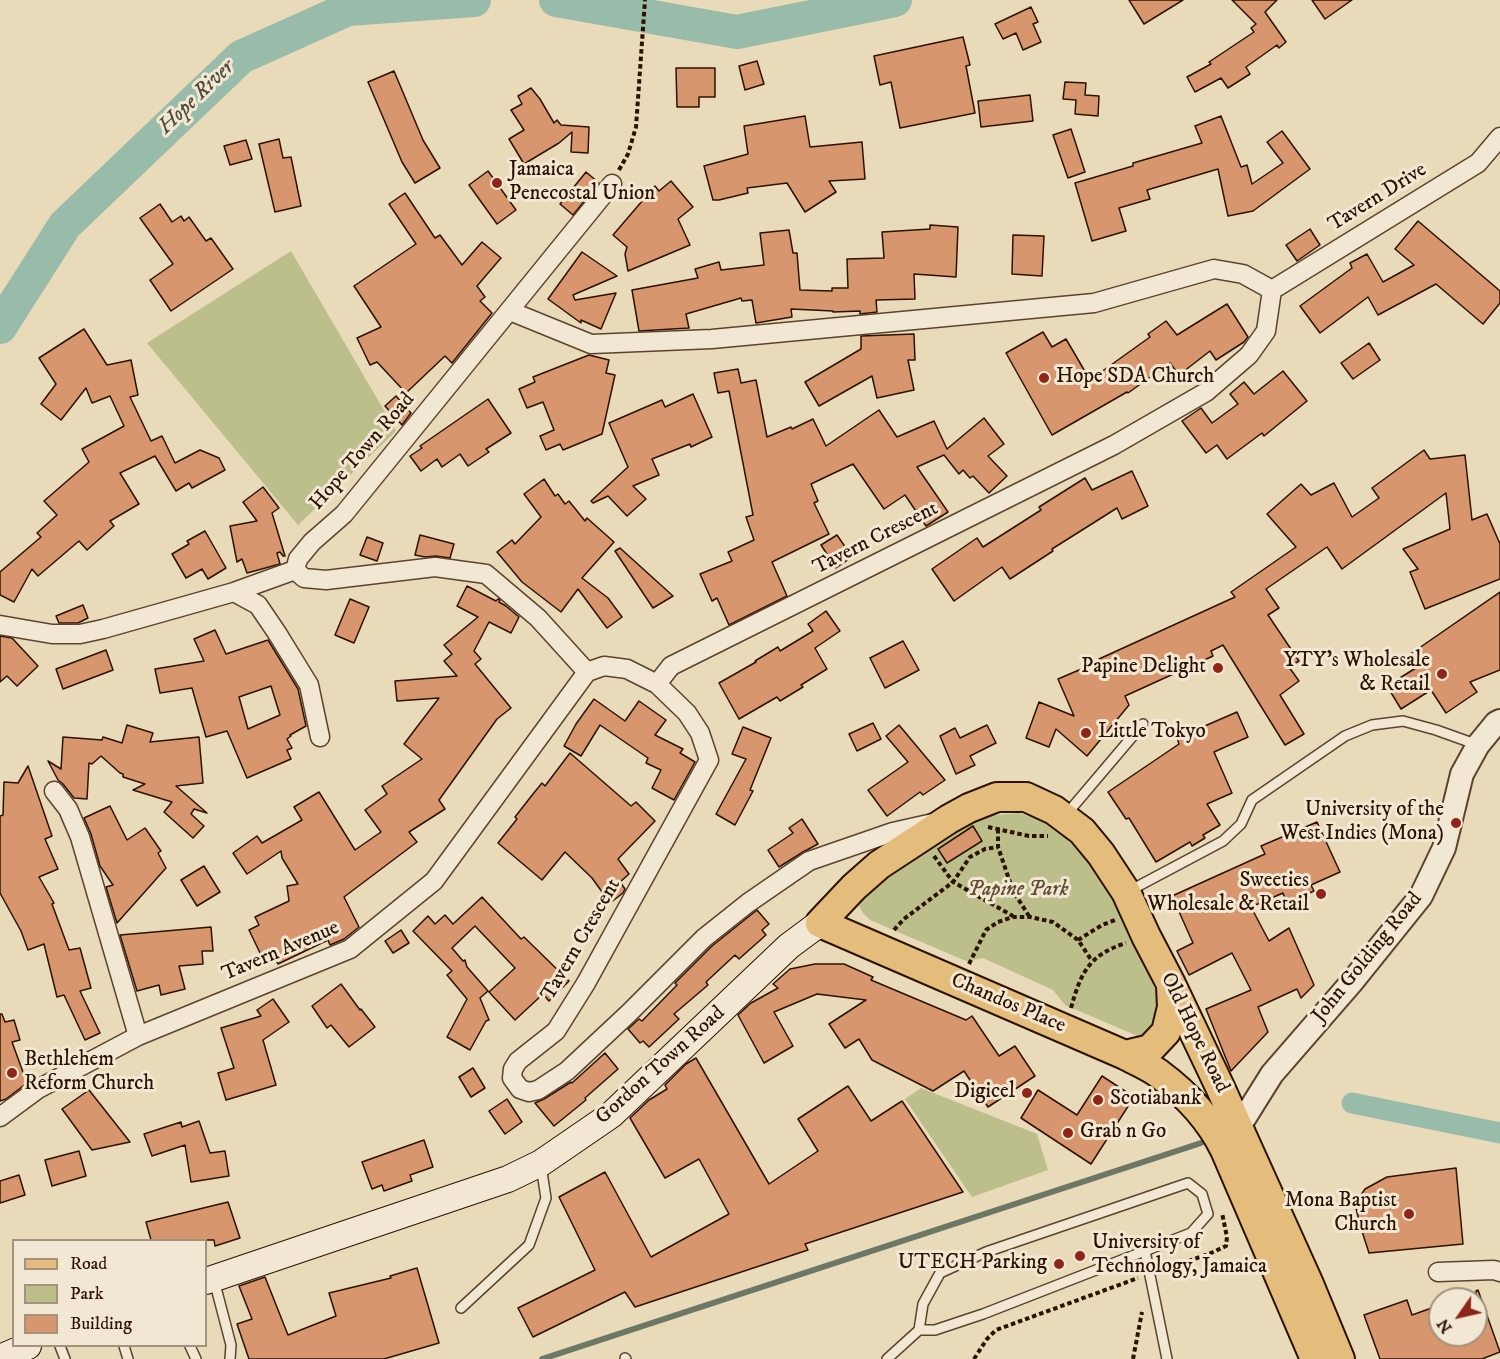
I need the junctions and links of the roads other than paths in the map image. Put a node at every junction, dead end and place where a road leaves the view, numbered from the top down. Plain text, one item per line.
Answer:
1 (1500, 137) edge
2 (612, 184) road end
3 (1272, 290) junction
4 (510, 311) junction
5 (296, 570) junction
6 (234, 592) junction
7 (0, 625) edge
8 (588, 672) junction
9 (657, 684) junction
10 (1500, 721) edge
11 (1143, 724) dead end
12 (320, 737) dead end
13 (1478, 745) junction
14 (54, 791) dead end
15 (959, 814) junction
16 (1072, 824) junction
17 (1136, 914) junction
18 (820, 923) junction
19 (1171, 984) junction
20 (138, 1036) junction
21 (1125, 1055) junction
22 (1188, 1098) joint
23 (0, 1117) edge
24 (1232, 1139) junction
25 (541, 1163) junction
26 (1145, 1251) junction
27 (1438, 1272) dead end
28 (1500, 1272) edge
29 (210, 1279) edge
30 (461, 1308) dead end
31 (919, 1330) junction
32 (26, 1347) edge
33 (0, 1358) edge
34 (230, 1359) edge
35 (887, 1359) edge
36 (1167, 1359) edge
37 (1315, 1359) edge
38 (1340, 1359) edge

1 - 3 street, Tavern Drive
2 - 4 street, Hope Town Road
3 - 4 street
3 - 9 street, Tavern Crescent
4 - 5 street, Hope Town Road
5 - 6 street
5 - 8 street
6 - 7 street
6 - 12 street
8 - 9 street
8 - 20 street, Tavern Avenue
9 - 15 street, Tavern Crescent
10 - 13 street, John Golding Road
11 - 16 lane
13 - 17 lane
13 - 24 street, John Golding Road
14 - 20 street
15 - 16 main road, Old Hope Road
15 - 18 main road, Gordon Town Road
16 - 17 main road, Old Hope Road
17 - 19 main road, Old Hope Road
18 - 21 main road, Chandos Place
18 - 25 main road, Gordon Town Road
19 - 21 main road
19 - 24 main road, Old Hope Road
20 - 23 street, Tavern Avenue
21 - 22 main road, Chandos Place
22 - 24 main road, Old Hope Road
24 - 37 main road, Old Hope Road
24 - 38 main road, Old Hope Road
25 - 29 main road, Gordon Town Road
25 - 30 lane
26 - 31 lane
26 - 31 lane
26 - 36 lane
27 - 28 street
29 - 34 lane
31 - 35 lane
32 - 33 main road

